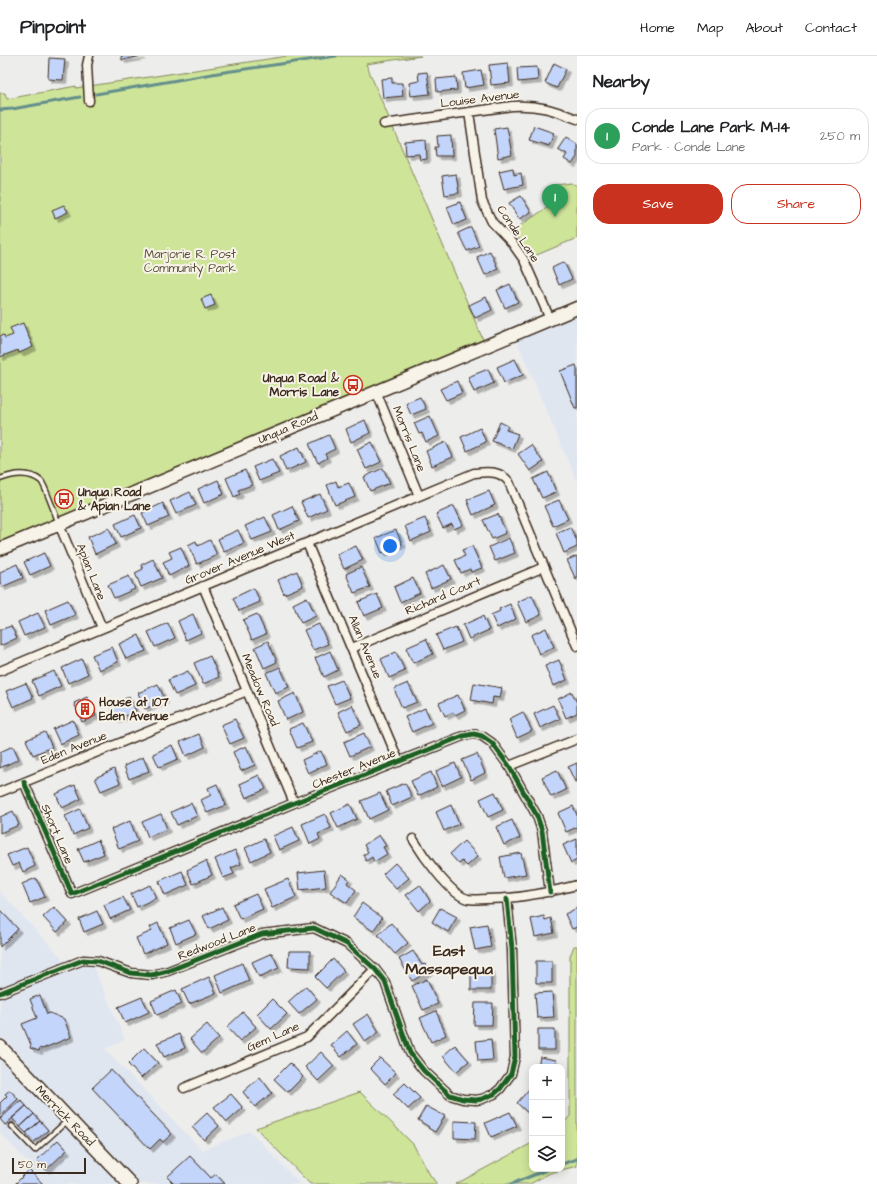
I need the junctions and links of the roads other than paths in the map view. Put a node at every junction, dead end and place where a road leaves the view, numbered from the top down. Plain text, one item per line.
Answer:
1 (90, 56) edge
2 (89, 101) dead end
3 (469, 112) junction
4 (577, 120) edge
5 (384, 124) dead end
6 (577, 308) edge
7 (550, 319) junction
8 (376, 392) junction
9 (0, 479) edge
10 (419, 496) junction
11 (59, 524) junction
12 (307, 543) junction
13 (0, 549) edge
14 (544, 567) junction
15 (203, 586) junction
16 (102, 628) junction
17 (577, 646) edge
18 (352, 648) junction
19 (0, 671) edge
20 (247, 691) junction
21 (577, 739) edge
22 (399, 762) junction
23 (509, 766) junction
24 (24, 782) junction
25 (0, 792) edge
26 (294, 803) junction
27 (413, 839) dead end
28 (577, 885) edge
29 (550, 892) junction
30 (72, 894) joint
31 (507, 899) junction
32 (375, 969) junction
33 (0, 993) edge
34 (0, 1048) edge
35 (184, 1088) dead end
36 (69, 1119) junction
37 (12, 1126) dead end
38 (128, 1183) edge

1 - 2 street
3 - 4 street, Louise Avenue
3 - 5 street, Louise Avenue
3 - 7 street, Conde Lane
6 - 7 street, Unqua Road
7 - 8 street, Unqua Road
8 - 10 street, Morris Lane
8 - 11 street, Unqua Road
9 - 11 lane
10 - 12 street, Grover Avenue West
10 - 14 street, Grover Avenue West
11 - 13 street, Unqua Road
11 - 16 street, Apian Lane
12 - 15 street, Grover Avenue West
12 - 18 street, Allan Avenue
14 - 17 street
14 - 18 street, Richard Court
15 - 16 street, Grover Avenue West
15 - 20 street, Meadow Road
16 - 19 street, Grover Avenue West
18 - 22 street, Allan Avenue
20 - 24 street, Eden Avenue
20 - 26 street, Meadow Road
21 - 23 street
22 - 23 street, Chester Avenue
22 - 26 street, Chester Avenue
23 - 29 street, Chester Avenue
24 - 25 street, Eden Avenue
24 - 30 street, Short Lane
26 - 30 street, Chester Avenue
27 - 31 street
28 - 29 street
29 - 31 street
31 - 32 street, Redwood Lane
32 - 33 street, Redwood Lane
32 - 35 street, Gem Lane
34 - 36 main road, Merrick Road
36 - 37 lane
36 - 38 main road, Merrick Road

